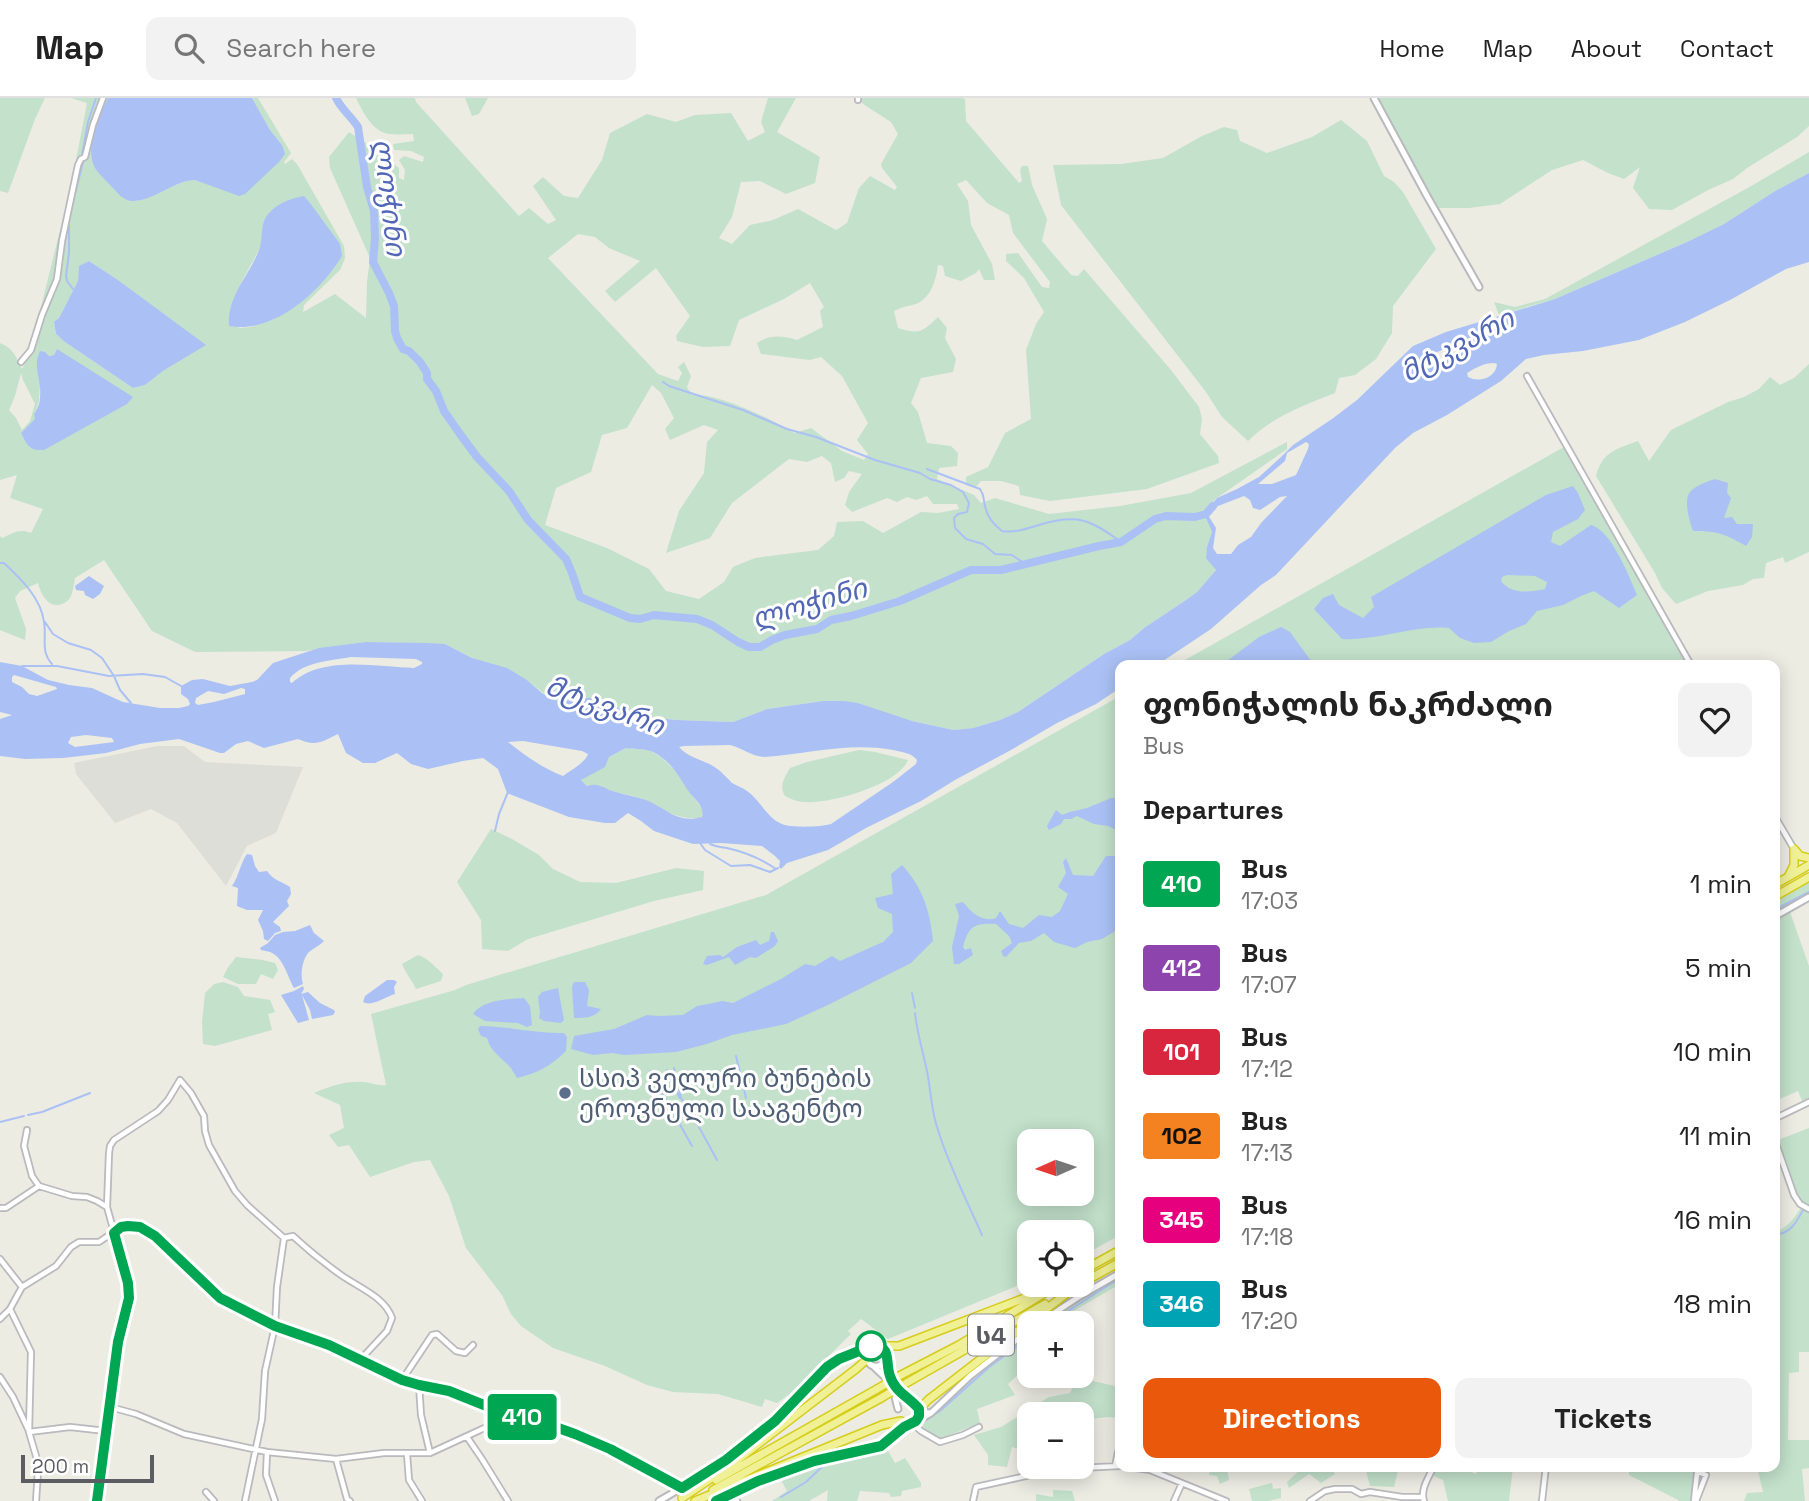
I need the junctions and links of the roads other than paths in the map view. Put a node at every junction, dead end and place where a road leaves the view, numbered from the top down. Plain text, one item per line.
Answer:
1 (103, 98) edge
2 (1374, 98) edge
3 (1479, 287) dead end
4 (21, 362) dead end
5 (1527, 376) dead end
6 (1688, 660) edge
7 (1780, 825) edge
8 (1794, 849) junction
9 (1809, 858) edge
10 (1809, 865) edge
11 (1788, 877) junction
12 (1809, 877) edge
13 (1780, 882) edge
14 (1780, 894) edge
15 (1809, 897) edge
16 (1780, 914) edge
17 (1809, 1102) edge
18 (1780, 1116) edge
19 (27, 1130) dead end
20 (1780, 1154) edge
21 (39, 1186) junction
22 (0, 1208) edge
23 (107, 1208) junction
24 (1809, 1209) edge
25 (114, 1233) junction
26 (285, 1238) junction
27 (1115, 1253) edge
28 (0, 1259) edge
29 (1094, 1264) edge
30 (1115, 1265) edge
31 (1094, 1276) edge
32 (1115, 1276) edge
33 (22, 1287) junction
34 (1027, 1297) edge
35 (1036, 1297) edge
36 (1057, 1297) edge
37 (1063, 1297) edge
38 (10, 1309) junction
39 (1057, 1311) edge
40 (0, 1319) edge
41 (275, 1326) junction
42 (1017, 1339) edge
43 (473, 1345) dead end
44 (882, 1346) junction
45 (868, 1348) junction
46 (848, 1356) junction
47 (866, 1359) junction
48 (887, 1359) junction
49 (360, 1360) junction
50 (873, 1366) junction
51 (0, 1377) edge
52 (402, 1380) junction
53 (419, 1385) junction
54 (911, 1403) junction
55 (110, 1407) junction
56 (898, 1409) junction
57 (919, 1411) junction
58 (504, 1413) junction
59 (931, 1413) junction
60 (908, 1423) junction
61 (979, 1427) dead end
62 (106, 1431) junction
63 (29, 1432) junction
64 (467, 1437) junction
65 (256, 1449) junction
66 (267, 1452) junction
67 (430, 1452) junction
68 (407, 1454) junction
69 (336, 1459) junction
70 (1115, 1466) edge
71 (1155, 1472) edge
72 (1431, 1472) edge
73 (1545, 1472) edge
74 (1182, 1483) junction
75 (682, 1488) junction
76 (206, 1492) dead end
77 (732, 1492) junction
78 (679, 1499) edge
79 (1423, 1499) edge
80 (418, 1500) edge
81 (36, 1501) edge
82 (97, 1501) edge
83 (214, 1501) edge
84 (245, 1501) edge
85 (275, 1501) edge
86 (350, 1501) edge
87 (508, 1501) edge
88 (659, 1501) edge
89 (695, 1501) edge
90 (716, 1501) edge
91 (737, 1501) edge
92 (973, 1501) edge
93 (1174, 1501) edge
94 (1225, 1501) edge
95 (1310, 1501) edge
96 (1542, 1501) edge
97 (1695, 1501) edge

1 - 4 street
2 - 3 street
5 - 6 street
7 - 8 street
8 - 9 highway
8 - 11 highway
10 - 11 highway
11 - 13 highway
12 - 14 highway
15 - 16 street
17 - 18 street
19 - 21 street
20 - 24 street
21 - 22 street
21 - 23 street
23 - 25 street
23 - 26 street
25 - 33 street
25 - 41 street
25 - 55 street
26 - 41 street
26 - 49 street
27 - 29 highway
28 - 33 street
30 - 31 highway, ს4
32 - 39 street
33 - 38 street
34 - 44 highway
35 - 78 highway, ს4, bridge
36 - 89 highway, ს4, bridge
37 - 57 highway
38 - 40 street
38 - 63 street
41 - 49 street
41 - 65 street
42 - 59 street
43 - 52 street
44 - 45 street
44 - 48 street
45 - 46 street
45 - 47 street
46 - 47 street
46 - 75 street
47 - 50 street
47 - 78 highway
48 - 50 street
48 - 54 street
49 - 52 street
50 - 56 street
51 - 63 street
52 - 53 street
53 - 58 street
53 - 67 street
54 - 56 street
54 - 57 street
55 - 62 street
55 - 65 street
56 - 60 street
57 - 59 street
57 - 60 street
58 - 64 street
58 - 75 street
59 - 60 street
60 - 61 street
60 - 77 street
60 - 89 highway
62 - 63 street
62 - 82 street
63 - 81 street
64 - 67 street
64 - 87 street
65 - 66 street
65 - 84 street
66 - 69 street
66 - 85 street
67 - 68 street
68 - 69 street
68 - 80 street
69 - 86 street
70 - 92 street
71 - 74 street
72 - 79 street
73 - 96 street
74 - 93 street
74 - 94 street
75 - 88 street
76 - 83 street
77 - 90 street
77 - 91 street
79 - 95 street
97 - 97 street

